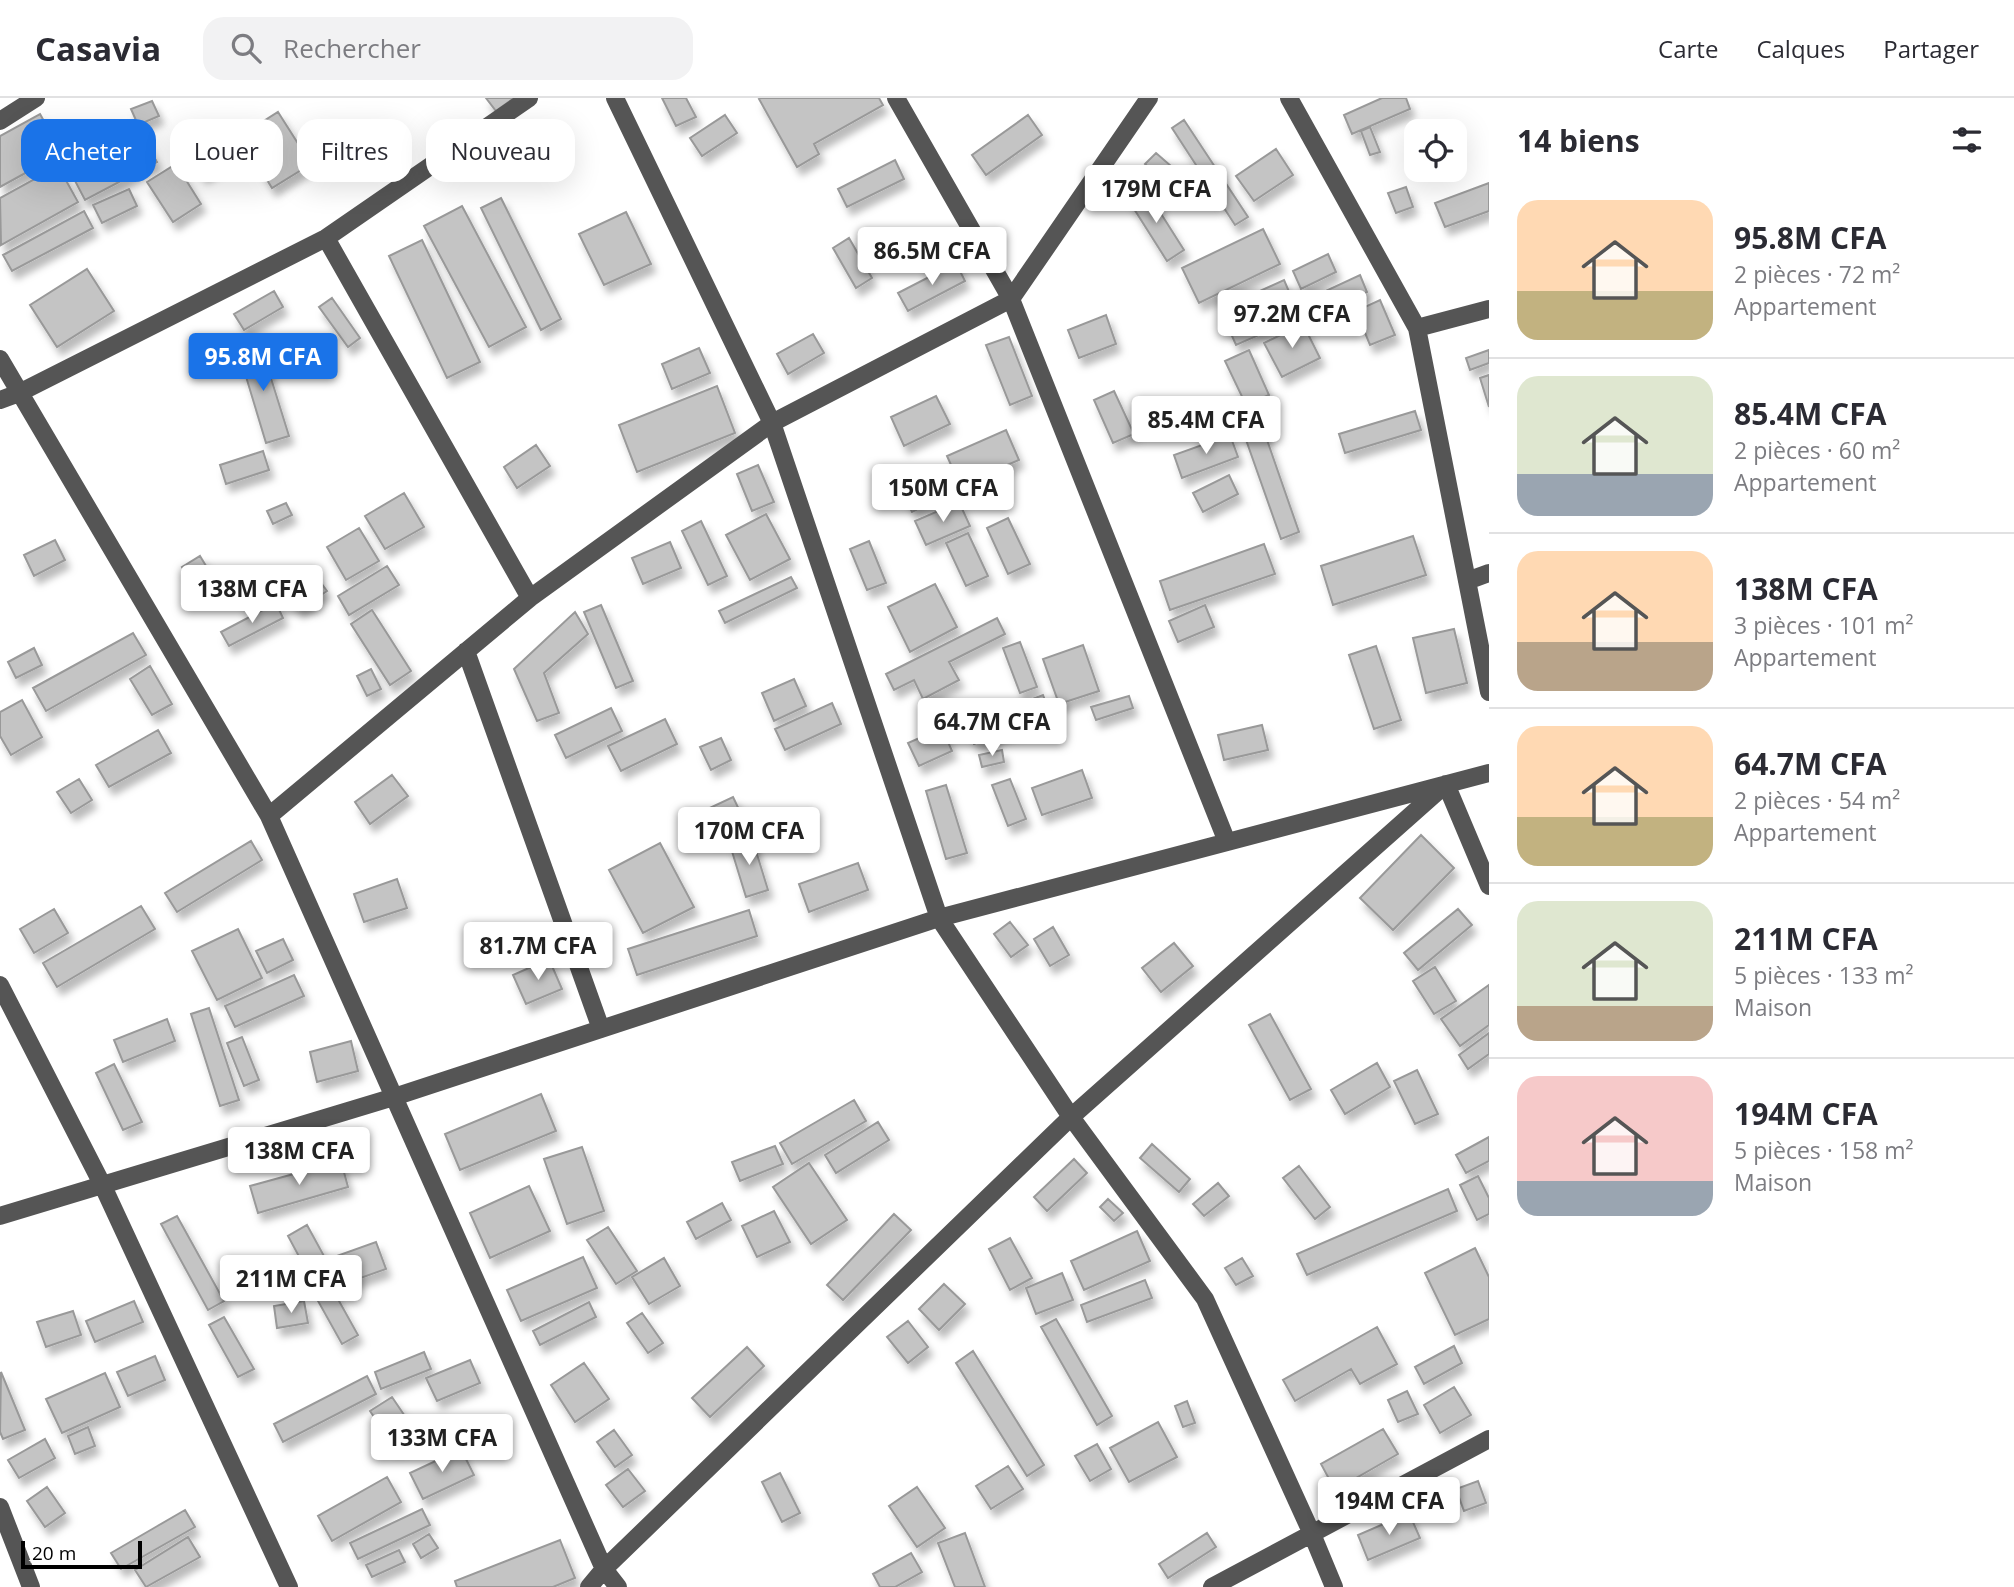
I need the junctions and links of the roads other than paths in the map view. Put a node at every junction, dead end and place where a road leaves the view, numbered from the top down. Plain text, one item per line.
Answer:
1 (36, 98) edge
2 (530, 98) edge
3 (615, 98) edge
4 (896, 98) edge
5 (1149, 98) edge
6 (1297, 100) edge
7 (0, 121) edge
8 (326, 238) junction
9 (1011, 299) junction
10 (1489, 309) edge
11 (1417, 328) junction
12 (0, 359) edge
13 (19, 393) junction
14 (0, 400) edge
15 (772, 423) junction
16 (1489, 573) edge
17 (1467, 581) junction
18 (530, 598) junction
19 (466, 651) junction
20 (1489, 692) edge
21 (1489, 773) edge
22 (1446, 784) junction
23 (270, 816) junction
24 (1227, 842) junction
25 (1489, 886) edge
26 (939, 918) junction
27 (0, 985) edge
28 (601, 1029) junction
29 (394, 1097) junction
30 (1071, 1118) junction
31 (102, 1184) junction
32 (0, 1216) edge
33 (1489, 1439) edge
34 (0, 1507) edge
35 (1312, 1534) junction
36 (604, 1569) junction
37 (31, 1587) edge
38 (289, 1587) edge
39 (589, 1587) edge
40 (618, 1587) edge
41 (1212, 1587) edge
42 (1334, 1587) edge

1 - 7 street
2 - 8 street
3 - 15 street
4 - 9 street
5 - 9 street
6 - 11 street
8 - 13 street
8 - 18 street
9 - 15 street
9 - 24 street
10 - 11 street
11 - 17 street
12 - 13 street
13 - 14 street
13 - 23 street
15 - 18 street
15 - 26 street
16 - 17 street
17 - 20 street
18 - 19 street
19 - 23 street
19 - 28 street
21 - 22 street
22 - 24 street
22 - 25 street
22 - 30 street
23 - 29 street
24 - 26 street
26 - 28 street
26 - 30 street
27 - 31 street
28 - 29 street
29 - 31 street
29 - 36 street
30 - 35 street
30 - 36 street
31 - 32 street
31 - 38 street
33 - 35 street
34 - 37 street
35 - 41 street
35 - 42 street
36 - 39 street
36 - 40 street

